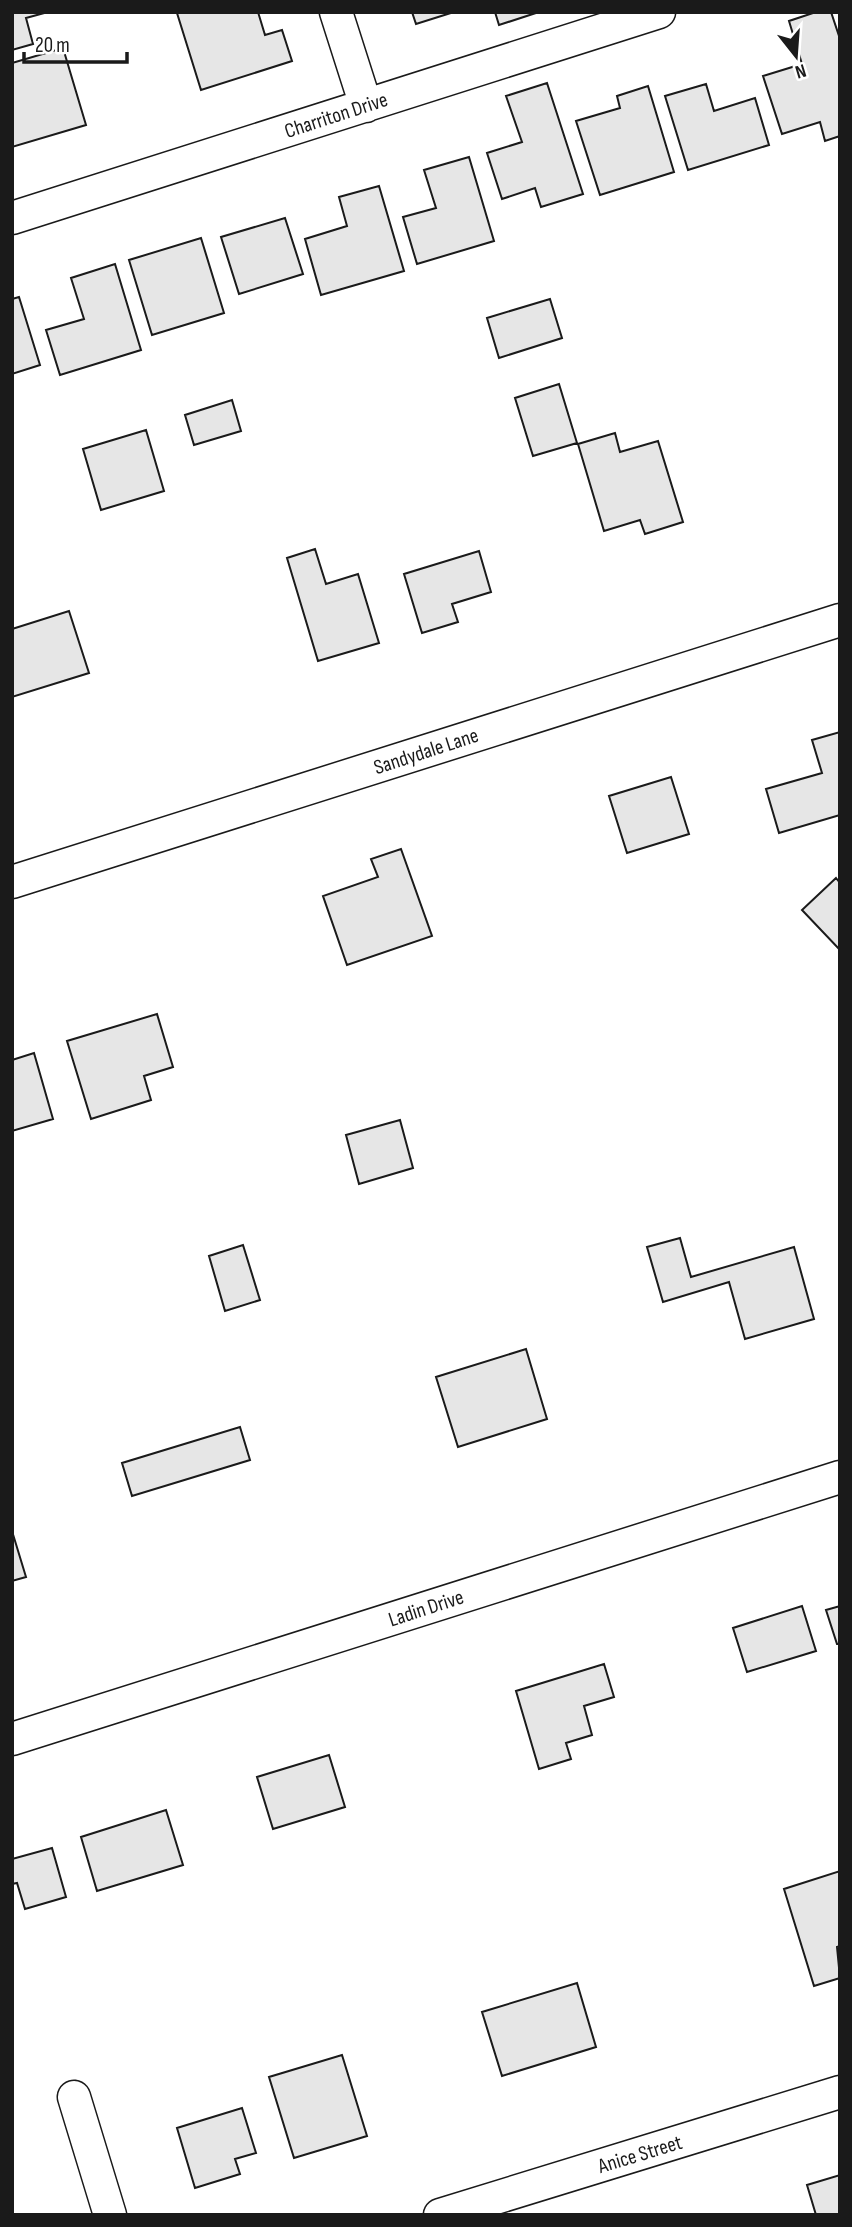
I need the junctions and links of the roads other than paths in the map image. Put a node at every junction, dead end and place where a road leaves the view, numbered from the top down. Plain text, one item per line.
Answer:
1 (336, 12) edge
2 (659, 12) edge
3 (366, 106) junction
4 (12, 218) edge
5 (840, 620) edge
6 (12, 881) edge
7 (840, 1476) edge
8 (12, 1739) edge
9 (840, 2092) edge
10 (74, 2097) dead end
11 (110, 2215) edge
12 (440, 2215) edge

1 - 3 street
2 - 3 street, Charriton Drive
3 - 4 street, Charriton Drive
5 - 6 street, Sandydale Lane
7 - 8 street, Ladin Drive
9 - 12 street, Anice Street
10 - 11 street

